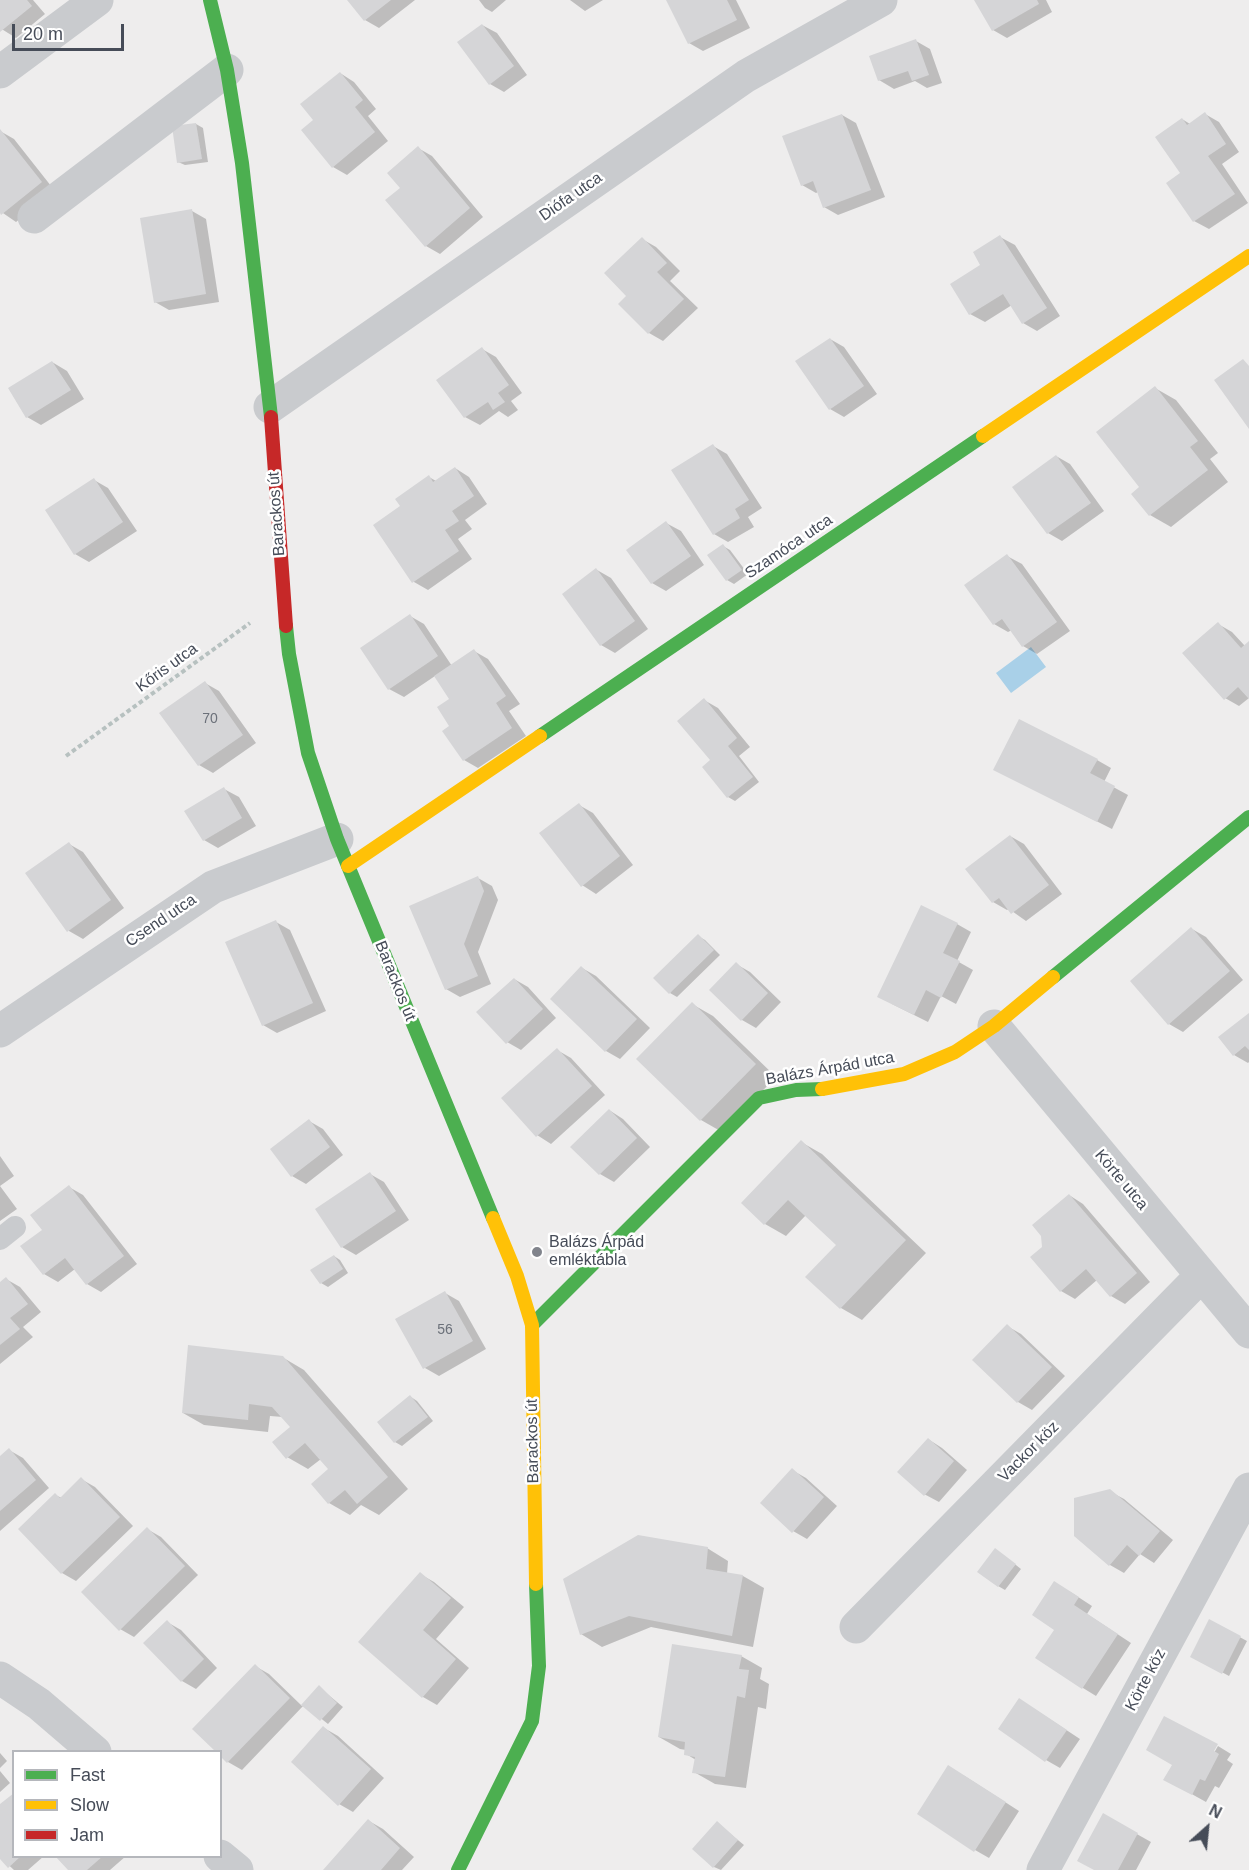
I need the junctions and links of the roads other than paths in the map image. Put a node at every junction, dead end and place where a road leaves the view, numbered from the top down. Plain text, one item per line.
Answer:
1 (97, 0) edge
2 (210, 0) edge
3 (881, 0) edge
4 (227, 70) junction
5 (0, 72) edge
6 (34, 217) dead end
7 (1249, 256) edge
8 (270, 407) junction
9 (1249, 817) edge
10 (343, 852) junction
11 (994, 1026) junction
12 (0, 1031) edge
13 (1201, 1276) junction
14 (532, 1325) junction
15 (1249, 1332) edge
16 (1249, 1490) edge
17 (856, 1627) dead end
18 (0, 1678) edge
19 (93, 1750) edge
20 (222, 1858) edge
21 (237, 1870) edge
22 (458, 1870) edge
23 (1043, 1870) edge

1 - 5 street
2 - 4 street, Barackos út
3 - 8 street, Diófa utca
4 - 6 street
4 - 8 street, Barackos út
7 - 10 street, Szamóca utca
8 - 10 street, Barackos út
9 - 11 street, Balázs Árpád utca
10 - 12 street, Csend utca
10 - 14 street, Barackos út
11 - 13 street, Körte utca
11 - 14 street, Balázs Árpád utca
13 - 15 street, Körte utca
13 - 17 street, Vackor köz
14 - 22 street, Barackos út
16 - 23 street, Körte köz
18 - 19 street
20 - 21 street

